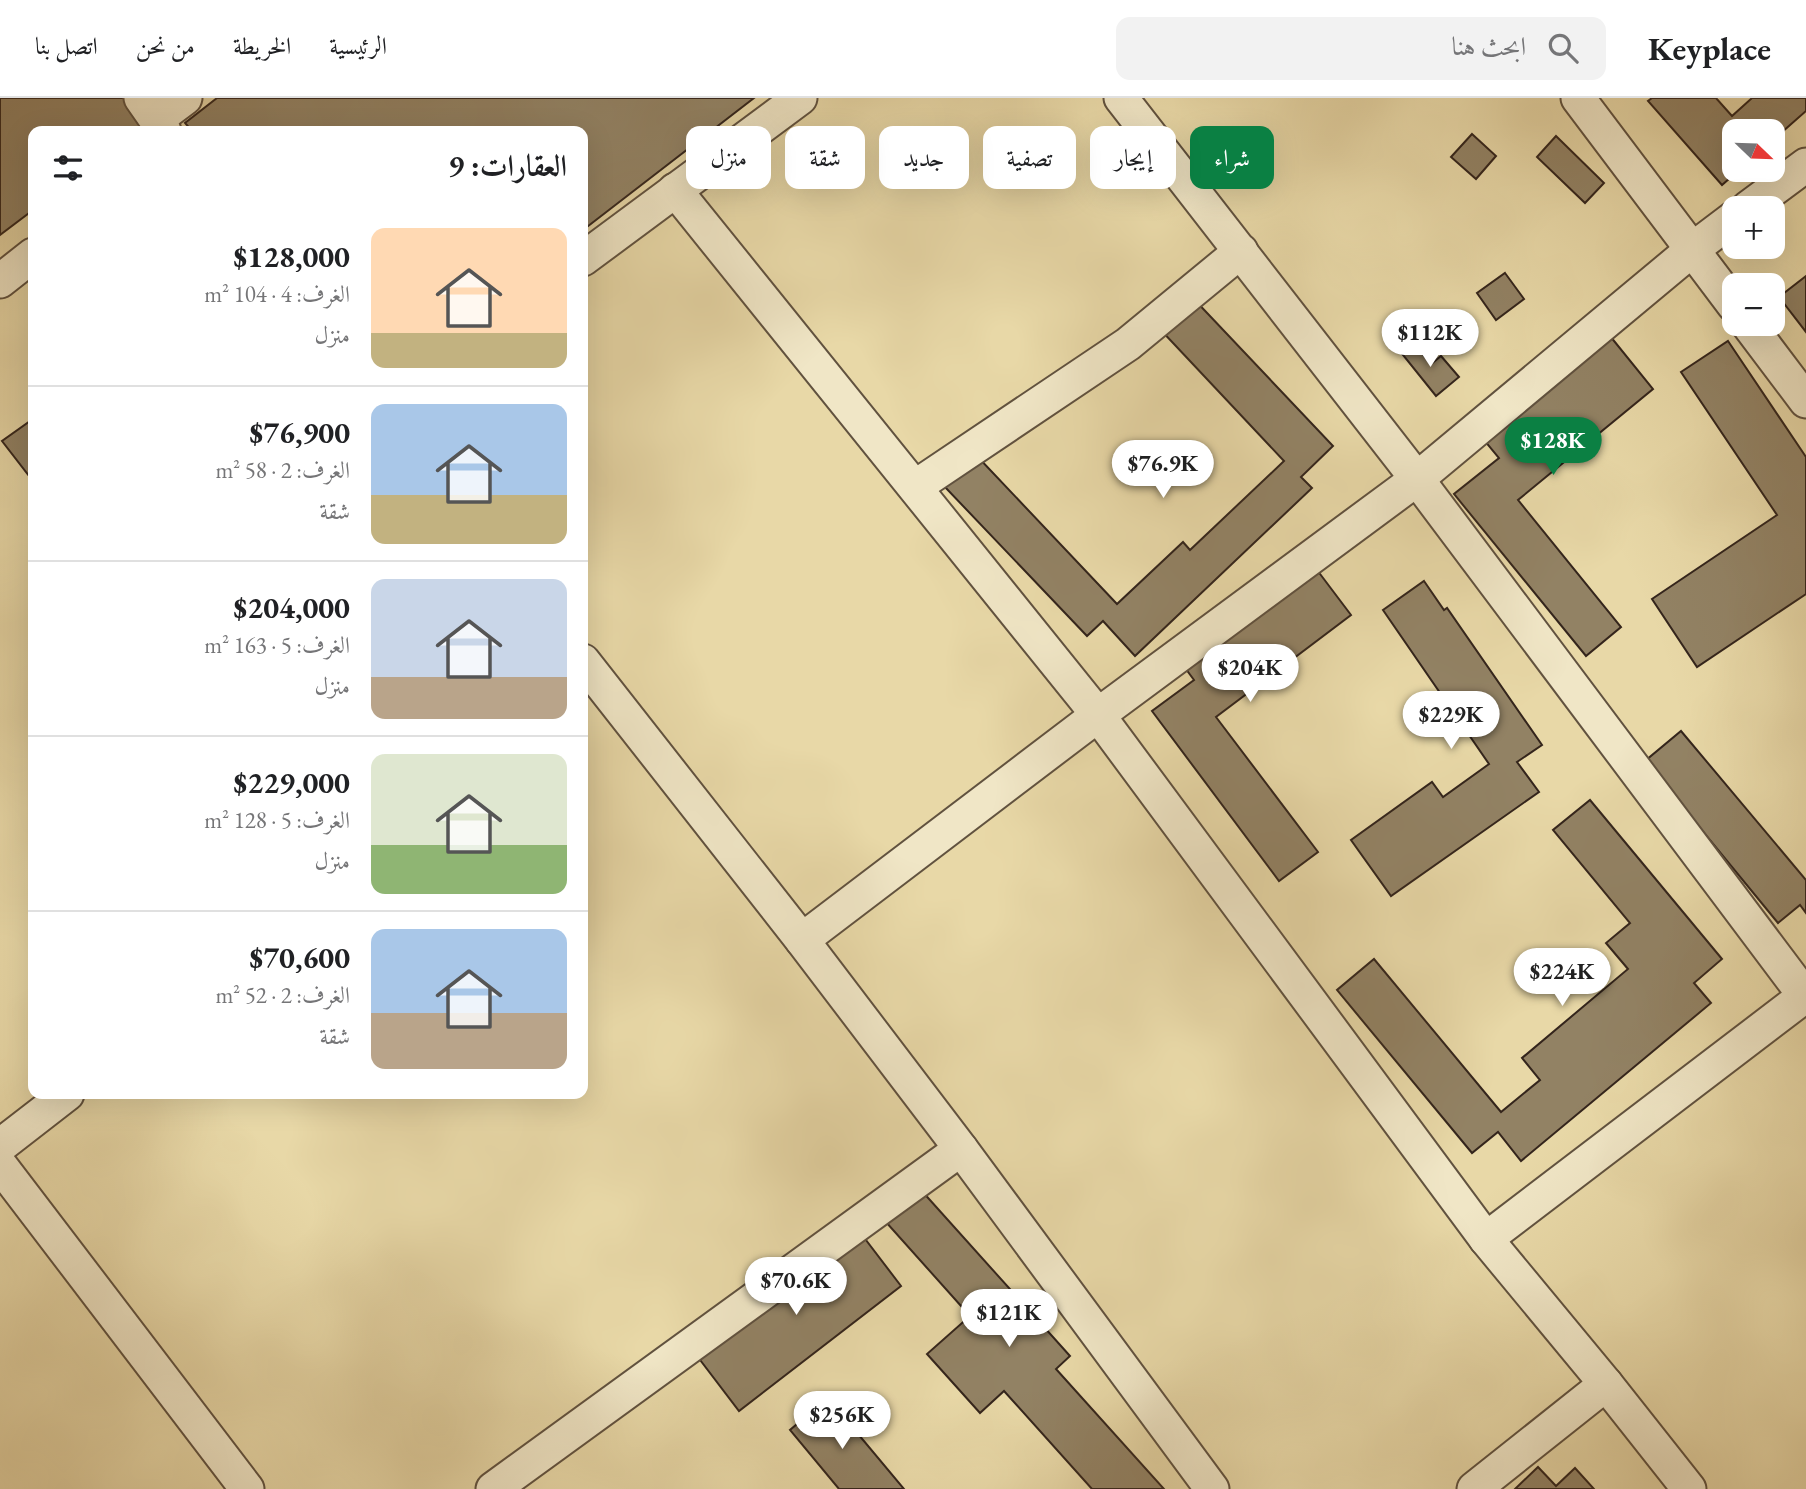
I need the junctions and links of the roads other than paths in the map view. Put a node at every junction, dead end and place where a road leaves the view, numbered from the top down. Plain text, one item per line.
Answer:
1 (185, 98) edge
2 (800, 98) edge
3 (1121, 98) edge
4 (1578, 98) edge
5 (154, 116) edge
6 (1806, 165) edge
7 (675, 190) junction
8 (1764, 196) edge
9 (1722, 227) edge
10 (1693, 249) junction
11 (1241, 251) junction
12 (588, 255) edge
13 (28, 259) edge
14 (0, 281) edge
15 (1722, 289) edge
16 (1757, 336) edge
17 (1806, 401) edge
18 (1417, 479) junction
19 (915, 487) junction
20 (588, 677) edge
21 (1098, 715) junction
22 (803, 940) junction
23 (1806, 996) edge
24 (61, 1099) edge
25 (0, 1146) edge
26 (961, 1149) junction
27 (0, 1165) edge
28 (1486, 1239) junction
29 (1606, 1384) junction
30 (247, 1489) edge
31 (493, 1489) edge
32 (1212, 1489) edge
33 (1474, 1489) edge
34 (1689, 1489) edge

1 - 5 street
2 - 7 street
3 - 11 street
4 - 10 street
6 - 8 street
7 - 12 street
7 - 19 street
9 - 10 street
10 - 15 street
10 - 18 street
11 - 18 street
11 - 19 street
13 - 14 street
16 - 17 street
18 - 21 street
18 - 23 street
19 - 21 street
20 - 22 street
21 - 22 street
21 - 28 street
22 - 26 street
23 - 28 street
24 - 25 street
26 - 31 street
26 - 32 street
27 - 30 street
28 - 29 street
29 - 33 street
29 - 34 street

